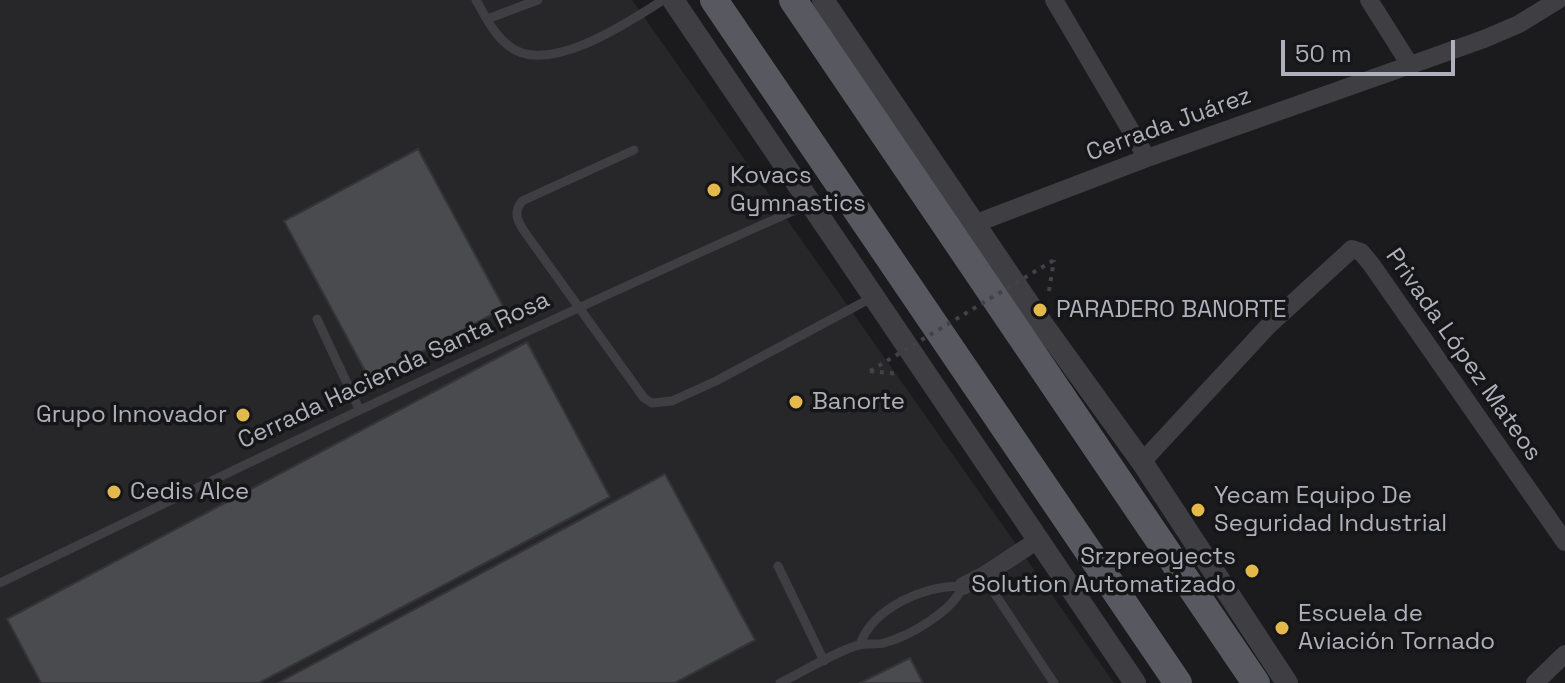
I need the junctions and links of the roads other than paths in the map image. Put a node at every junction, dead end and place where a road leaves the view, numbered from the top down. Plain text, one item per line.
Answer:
1 (476, 0) edge
2 (538, 0) edge
3 (663, 0) edge
4 (673, 0) edge
5 (714, 0) edge
6 (793, 0) edge
7 (823, 0) edge
8 (1054, 0) edge
9 (1369, 0) edge
10 (1558, 0) edge
11 (487, 19) junction
12 (1410, 65) junction
13 (634, 150) dead end
14 (1147, 158) junction
15 (809, 204) junction
16 (974, 224) junction
17 (873, 297) junction
18 (579, 305) junction
19 (317, 319) dead end
20 (359, 409) junction
21 (1142, 462) junction
22 (1038, 540) junction
23 (1565, 542) edge
24 (778, 566) dead end
25 (983, 576) junction
26 (0, 583) edge
27 (963, 586) junction
28 (860, 644) junction
29 (1565, 654) edge
30 (824, 661) junction
31 (780, 683) edge
32 (1054, 683) edge
33 (1135, 683) edge
34 (1178, 683) edge
35 (1256, 683) edge
36 (1287, 683) edge
37 (1535, 683) edge

1 - 11 lane
2 - 11 lane
3 - 11 lane
4 - 15 street
5 - 34 main road
6 - 35 main road
7 - 16 street
8 - 14 street
9 - 12 street
10 - 12 street, Cerrada Juárez
12 - 14 street, Cerrada Juárez
13 - 18 lane
14 - 16 street, Cerrada Juárez
15 - 17 street
15 - 18 lane, Cerrada Hacienda Santa Rosa
16 - 21 street
17 - 18 lane
17 - 22 street
18 - 20 lane, Cerrada Hacienda Santa Rosa
19 - 20 lane
20 - 26 lane, Cerrada Hacienda Santa Rosa
21 - 23 street, Privada López Mateos
21 - 36 street
22 - 25 street
22 - 33 street
24 - 30 lane
25 - 27 street
25 - 32 lane
27 - 28 lane
27 - 28 lane
28 - 30 lane
29 - 37 street
30 - 31 lane

